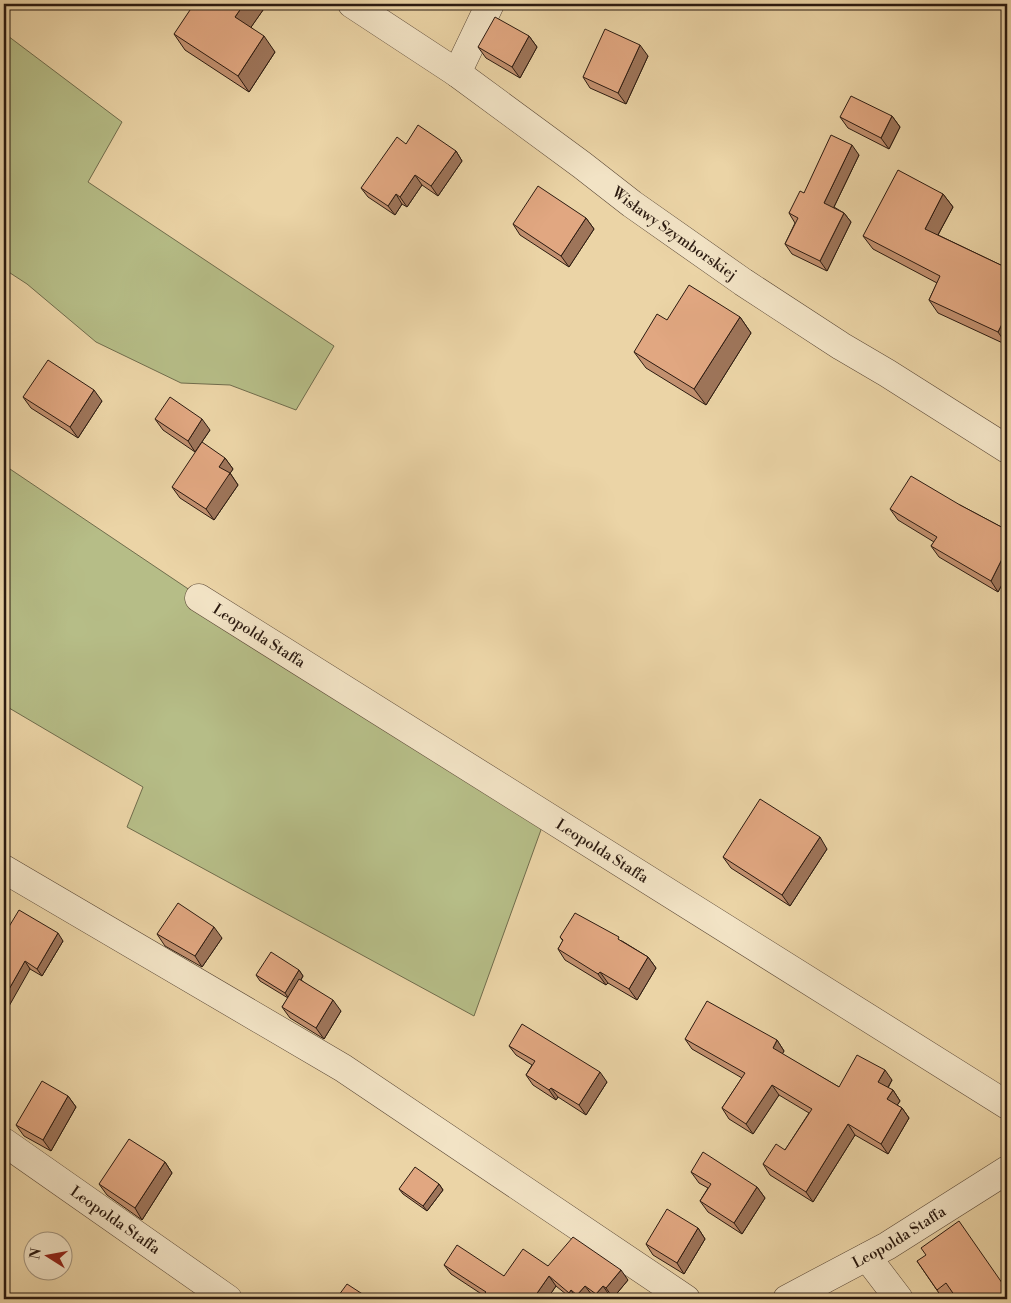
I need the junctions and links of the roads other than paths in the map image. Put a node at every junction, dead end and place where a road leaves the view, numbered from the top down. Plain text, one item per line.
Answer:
1 (352, 4) edge
2 (490, 4) edge
3 (457, 73) junction
4 (1007, 449) edge
5 (199, 598) dead end
6 (4, 869) edge
7 (1007, 1105) edge
8 (4, 1142) edge
9 (1007, 1170) edge
10 (867, 1257) junction
11 (228, 1299) edge
12 (686, 1299) edge
13 (787, 1299) edge
14 (899, 1299) edge

1 - 3 street, Wisławy Szymborskiej
2 - 3 street
3 - 4 street, Wisławy Szymborskiej
5 - 7 street, Leopolda Staffa
6 - 12 street
8 - 11 street, Leopolda Staffa
9 - 10 street, Leopolda Staffa
10 - 13 street, Leopolda Staffa
10 - 14 street

